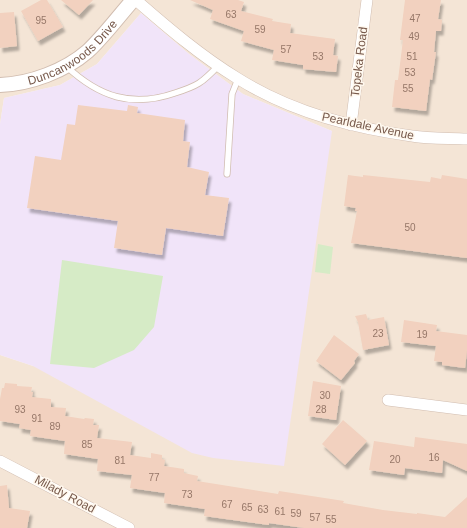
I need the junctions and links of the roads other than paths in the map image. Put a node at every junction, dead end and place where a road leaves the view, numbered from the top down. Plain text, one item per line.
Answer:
1 (133, 0) edge
2 (136, 0) edge
3 (367, 0) edge
4 (66, 66) junction
5 (218, 66) junction
6 (238, 79) junction
7 (0, 85) edge
8 (351, 125) junction
9 (467, 139) edge
10 (227, 174) dead end
11 (388, 400) dead end
12 (467, 410) edge
13 (0, 461) edge
14 (129, 528) edge

1 - 4 street, Duncanwoods Drive
2 - 5 street, Pearldale Avenue
3 - 8 street, Topeka Road
4 - 5 lane
4 - 7 street, Duncanwoods Drive
5 - 6 street, Pearldale Avenue
6 - 8 street, Pearldale Avenue
6 - 10 lane
8 - 9 street, Pearldale Avenue
11 - 12 street
13 - 14 street, Milady Road

